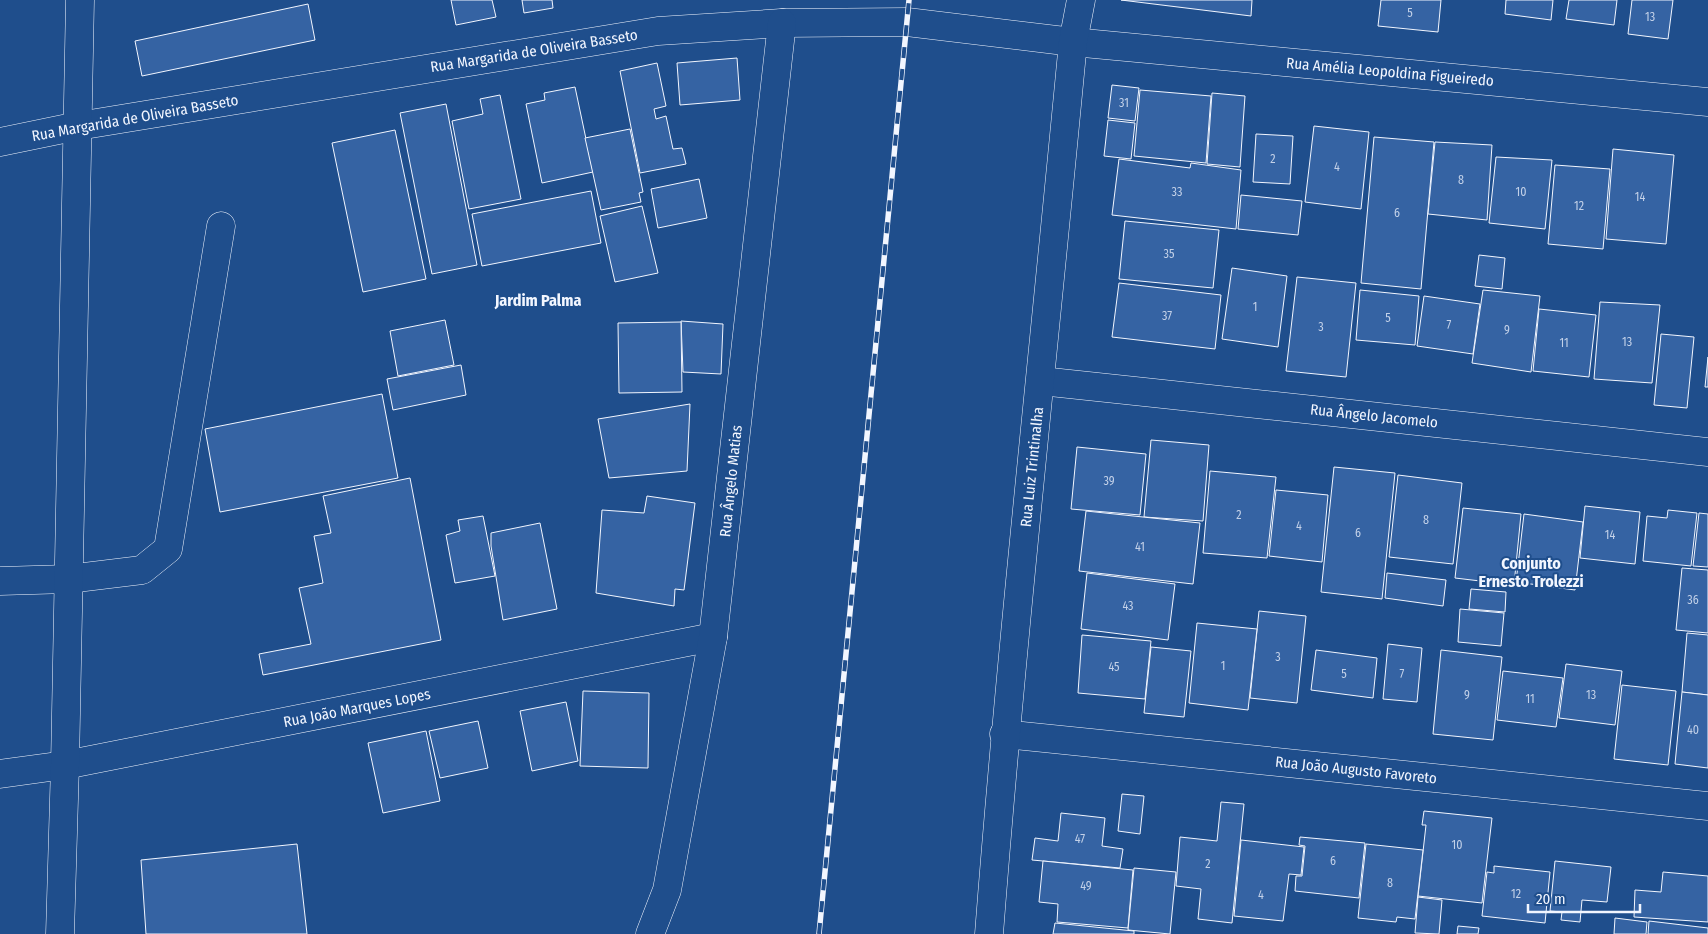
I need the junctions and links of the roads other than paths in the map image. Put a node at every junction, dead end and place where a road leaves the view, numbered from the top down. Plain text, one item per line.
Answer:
1 (80, 0) edge
2 (1081, 0) edge
3 (782, 23) junction
4 (1073, 42) junction
5 (1708, 102) edge
6 (78, 126) junction
7 (0, 142) edge
8 (221, 226) dead end
9 (1041, 381) junction
10 (1708, 452) edge
11 (68, 578) junction
12 (0, 581) edge
13 (713, 637) junction
14 (1004, 734) junction
15 (65, 765) junction
16 (0, 774) edge
17 (1708, 806) edge
18 (60, 934) edge
19 (650, 934) edge
20 (989, 934) edge

1 - 6 street
2 - 4 street, Rua Luiz Trintinalha
3 - 4 street, Rua Margarida de Oliveira Basseto
3 - 6 street, Rua Margarida de Oliveira Basseto
3 - 13 street, Rua Ângelo Matias
4 - 5 street, Rua Amélia Leopoldina Figueiredo
4 - 9 street, Rua Luiz Trintinalha
6 - 7 street, Rua Margarida de Oliveira Basseto
6 - 11 street
8 - 11 street
9 - 10 street, Rua Ângelo Jacomelo
9 - 14 street, Rua Luiz Trintinalha
11 - 12 street
11 - 15 street
13 - 15 street, Rua João Marques Lopes
13 - 19 street, Rua Ângelo Matias
14 - 17 street, Rua João Augusto Favoreto
14 - 20 street, Rua Luiz Trintinalha
15 - 16 street, Rua João Marques Lopes
15 - 18 street

